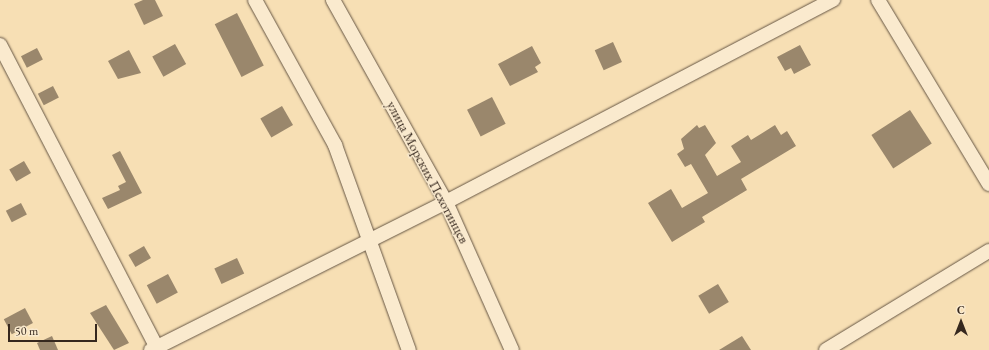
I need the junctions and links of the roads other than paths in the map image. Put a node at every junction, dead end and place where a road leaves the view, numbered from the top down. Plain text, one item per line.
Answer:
1 (255, 0) edge
2 (333, 0) edge
3 (833, 0) edge
4 (878, 0) edge
5 (0, 45) edge
6 (989, 184) edge
7 (446, 202) junction
8 (369, 240) junction
9 (989, 252) edge
10 (155, 349) edge
11 (408, 350) edge
12 (512, 350) edge
13 (826, 350) edge

1 - 8 lane
2 - 7 lane, улица Морских Пехотинцев
3 - 7 lane
4 - 6 lane
5 - 10 lane
7 - 8 lane
7 - 12 lane, улица Морских Пехотинцев
8 - 10 lane
8 - 11 lane
9 - 13 lane

